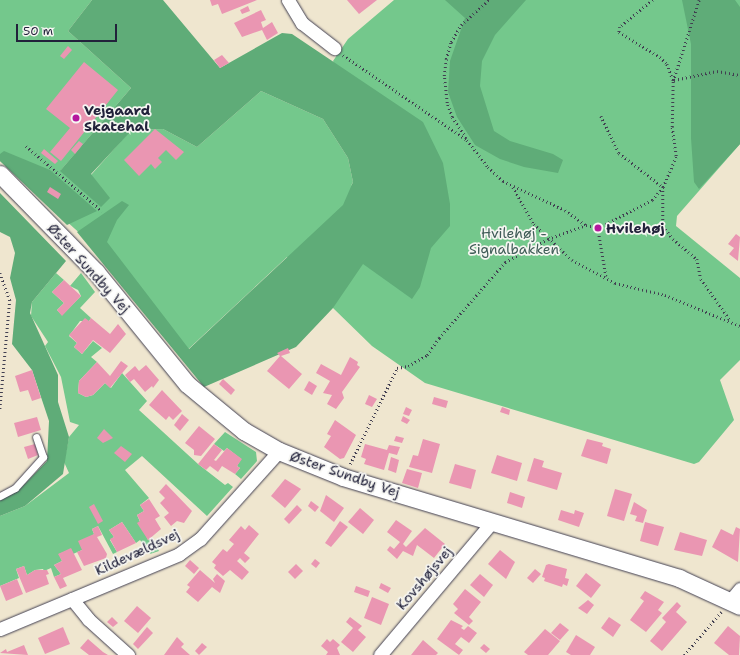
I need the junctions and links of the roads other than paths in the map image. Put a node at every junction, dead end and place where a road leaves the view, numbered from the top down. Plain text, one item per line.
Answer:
1 (288, 0) edge
2 (334, 48) road end
3 (0, 174) edge
4 (36, 437) dead end
5 (279, 451) junction
6 (0, 496) edge
7 (492, 522) junction
8 (72, 599) junction
9 (737, 599) edge
10 (0, 629) edge
11 (128, 655) edge
12 (380, 655) edge

1 - 2 street
3 - 5 street, Øster Sundby Vej
4 - 6 lane
5 - 7 street, Øster Sundby Vej
5 - 8 street, Kildevældsvej
7 - 9 street, Øster Sundby Vej
7 - 12 street, Kovshøjsvej
8 - 10 street, Kildevældsvej
8 - 11 street

